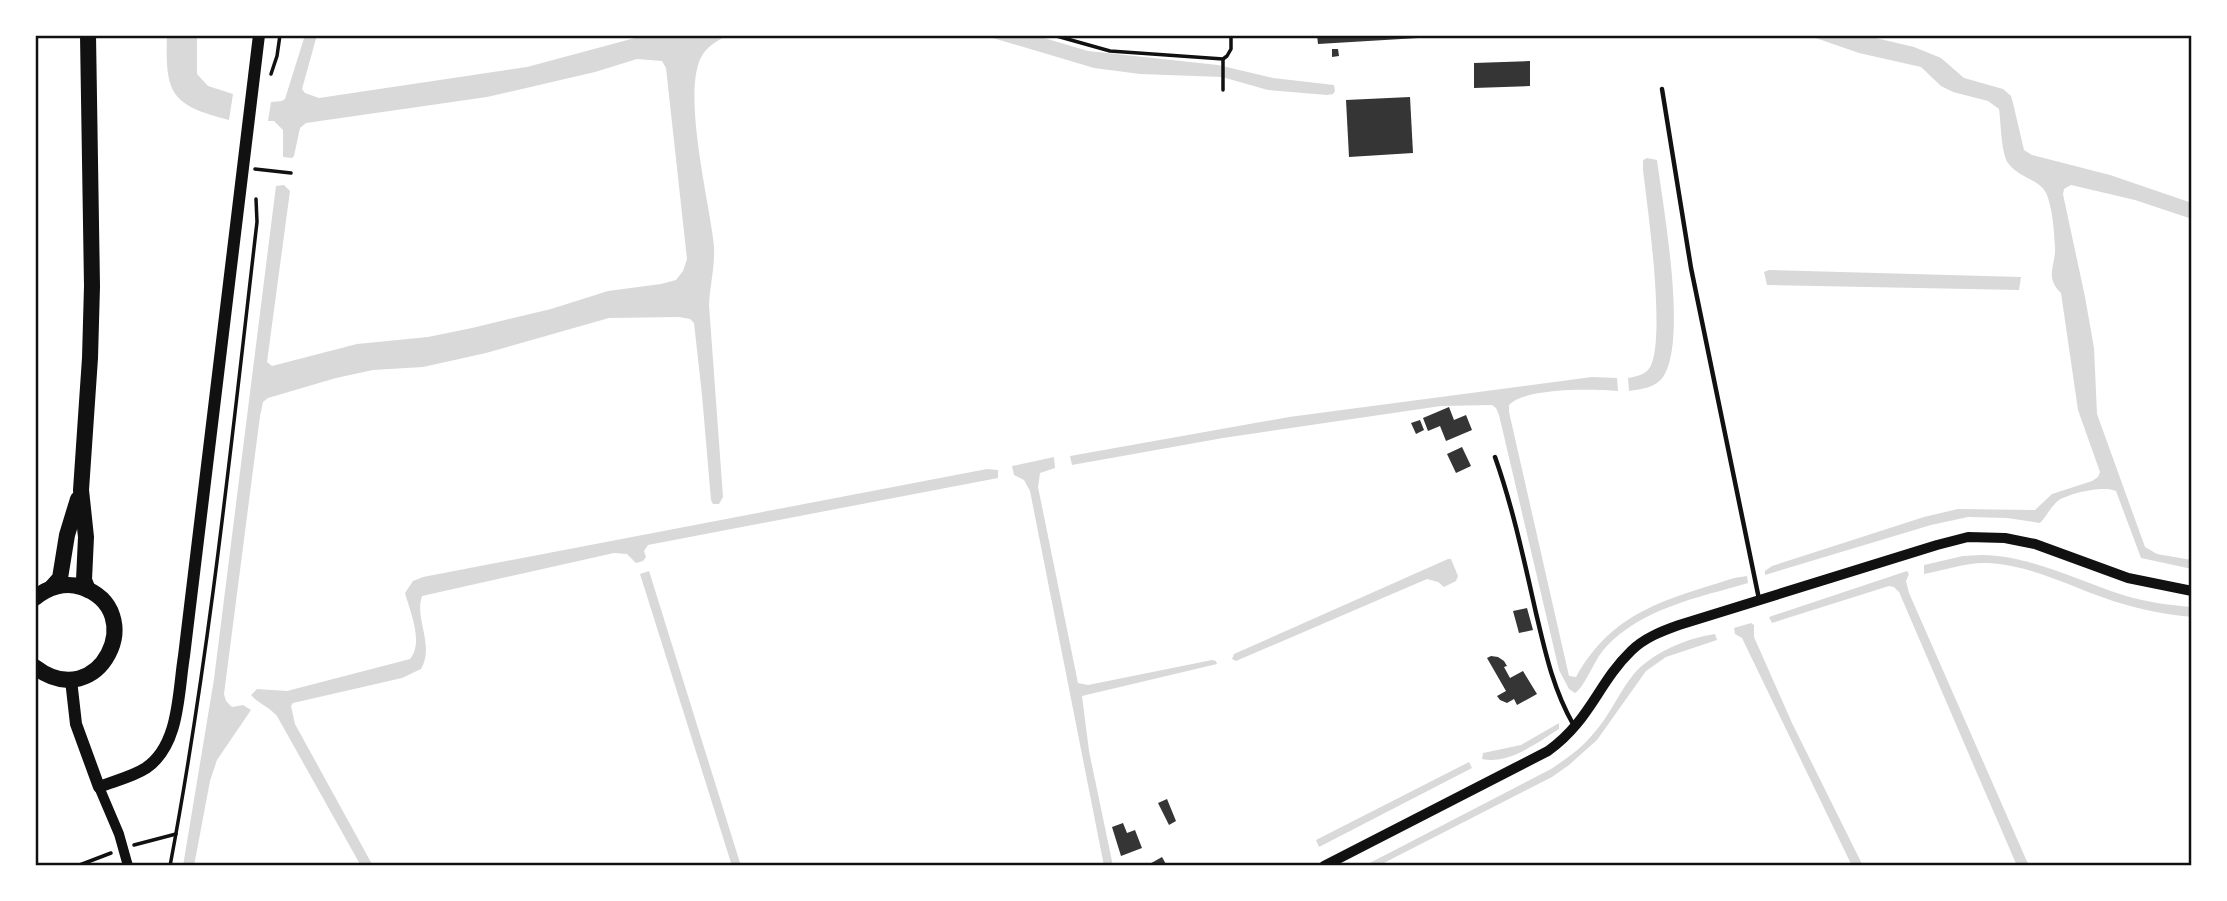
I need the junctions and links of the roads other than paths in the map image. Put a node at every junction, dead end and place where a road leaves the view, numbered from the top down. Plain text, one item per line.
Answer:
1 (88, 35) edge
2 (259, 35) edge
3 (1662, 89) dead end
4 (1496, 457) dead end
5 (81, 490) junction
6 (52, 587) junction
7 (88, 590) junction
8 (2192, 591) edge
9 (35, 598) edge
10 (1759, 600) junction
11 (35, 667) edge
12 (71, 680) junction
13 (1575, 728) junction
14 (99, 787) junction
15 (128, 866) edge
16 (1324, 866) edge

1 - 5 highway
2 - 14 main road
3 - 10 lane
4 - 13 lane
5 - 6 highway
5 - 7 highway
6 - 7 highway
6 - 9 highway
7 - 12 highway
8 - 10 street
10 - 13 street
11 - 12 highway
12 - 14 main road
13 - 16 street
14 - 15 street

